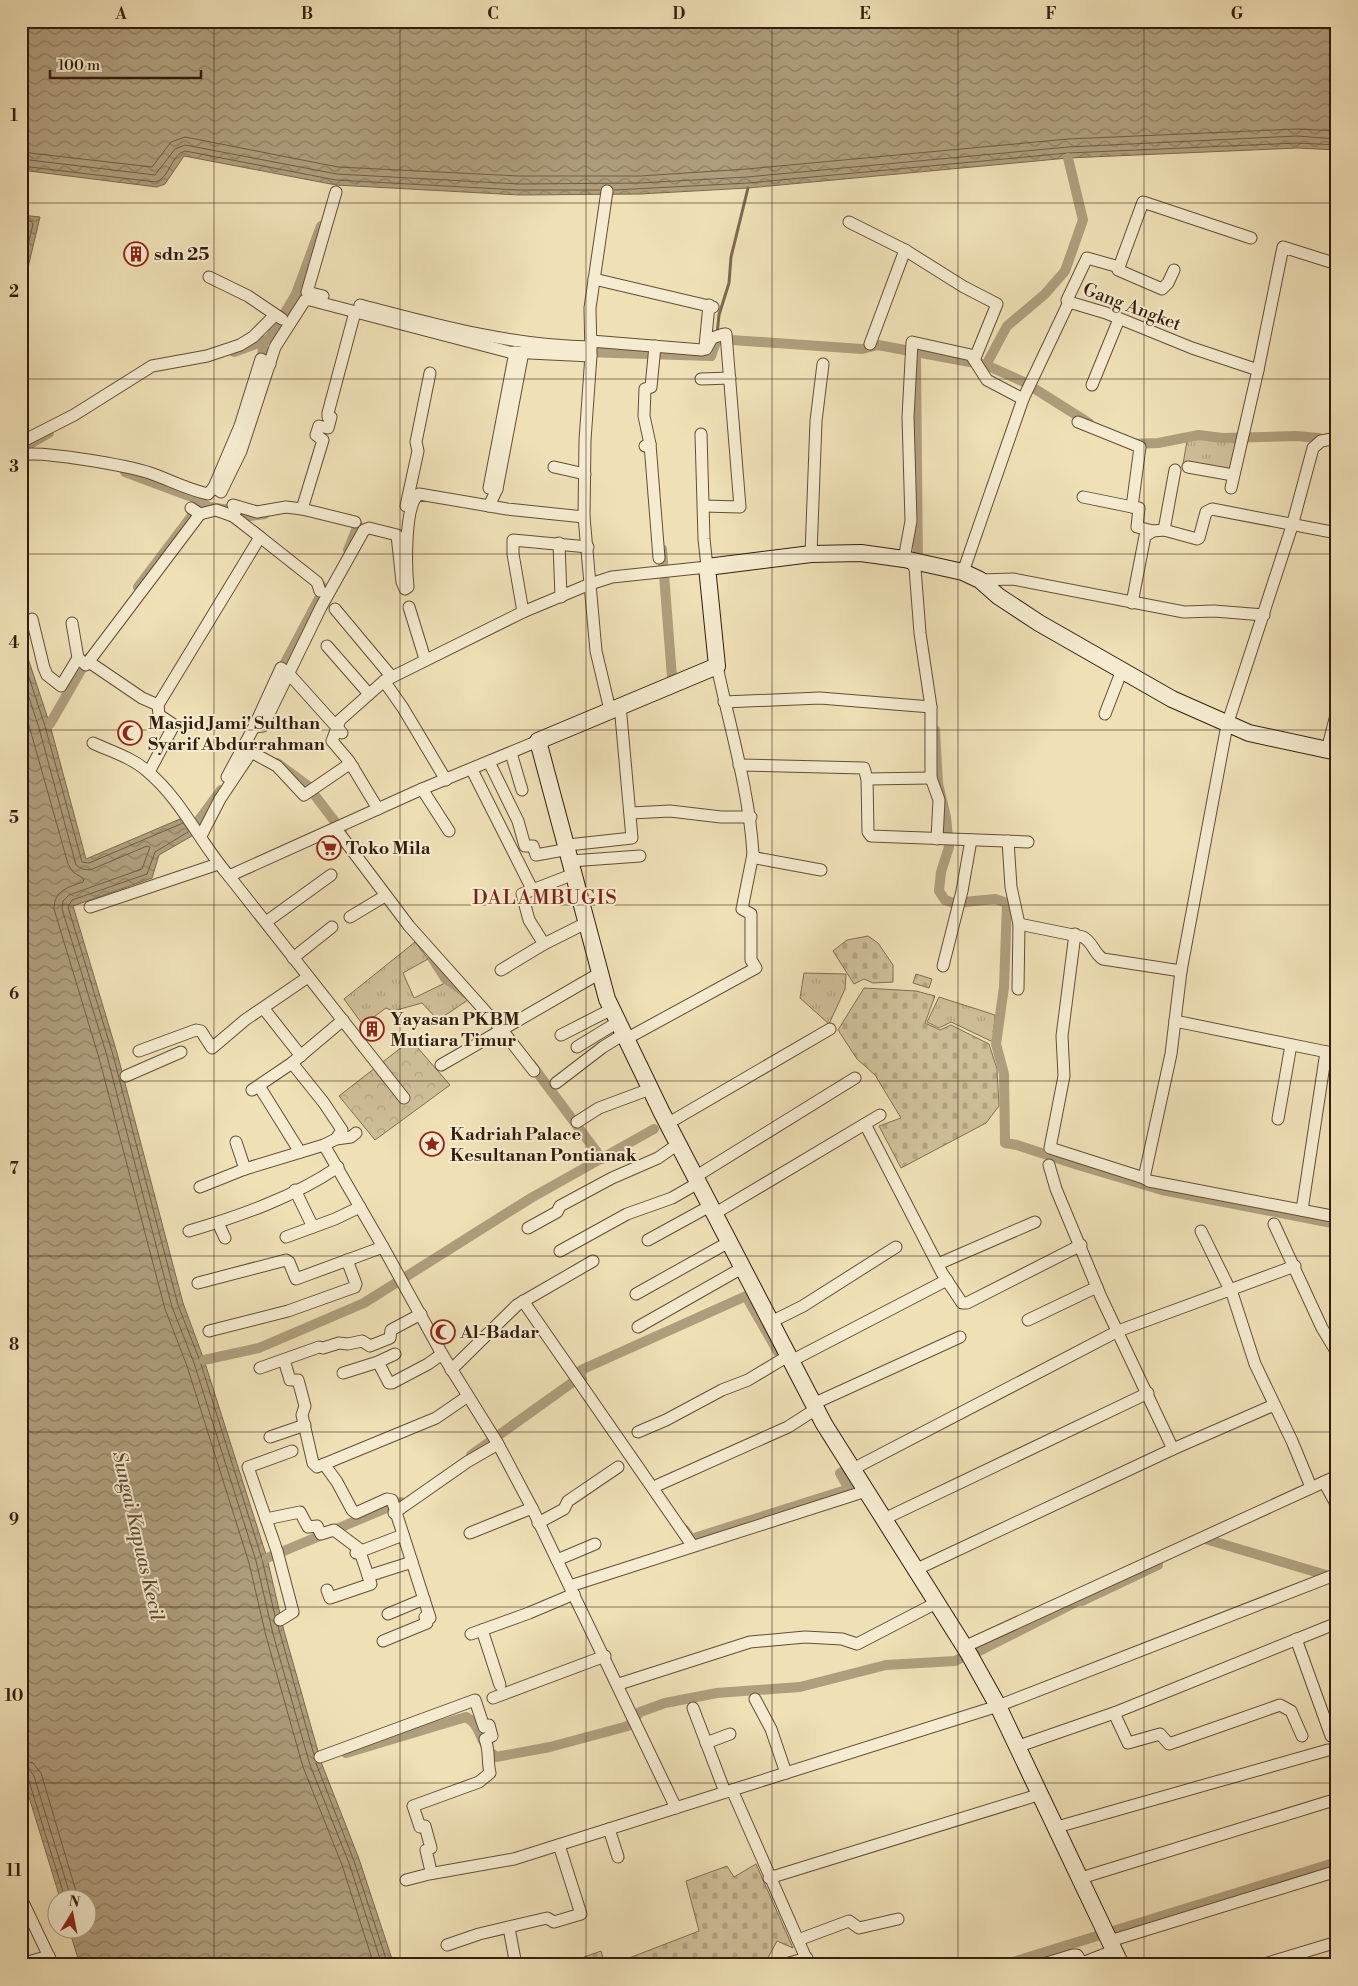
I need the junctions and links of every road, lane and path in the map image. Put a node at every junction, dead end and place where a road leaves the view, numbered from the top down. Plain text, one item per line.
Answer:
1 (607, 191) dead end
2 (336, 192) dead end
3 (849, 222) dead end
4 (1251, 238) dead end
5 (905, 250) junction
6 (1337, 264) edge
7 (1119, 267) junction
8 (1174, 270) dead end
9 (209, 277) dead end
10 (594, 279) junction
11 (306, 296) junction
12 (1069, 302) junction
13 (355, 312) junction
14 (275, 315) junction
15 (395, 318) junction
16 (1119, 319) junction
17 (290, 324) junction
18 (455, 333) junction
19 (870, 344) dead end
20 (655, 346) junction
21 (591, 349) junction
22 (565, 351) junction
23 (520, 352) junction
24 (704, 353) junction
25 (977, 362) junction
26 (823, 364) dead end
27 (1258, 370) junction
28 (430, 373) dead end
29 (730, 378) junction
30 (701, 380) dead end
31 (1092, 385) dead end
32 (1025, 396) junction
33 (1078, 422) dead end
34 (701, 434) dead end
35 (1337, 438) edge
36 (21, 442) edge
37 (21, 455) edge
38 (554, 467) dead end
39 (1188, 467) dead end
40 (1175, 470) dead end
41 (585, 474) junction
42 (1233, 475) junction
43 (1231, 488) dead end
44 (1083, 497) dead end
45 (489, 506) junction
46 (704, 506) junction
47 (1132, 507) junction
48 (235, 509) junction
49 (302, 509) junction
50 (408, 516) junction
51 (584, 517) junction
52 (355, 522) dead end
53 (1292, 526) junction
54 (1158, 530) junction
55 (1337, 533) edge
56 (260, 537) junction
57 (558, 543) junction
58 (588, 547) junction
59 (811, 554) junction
60 (659, 558) dead end
61 (913, 561) junction
62 (707, 567) junction
63 (963, 572) junction
64 (980, 580) junction
65 (590, 584) junction
66 (320, 591) dead end
67 (561, 597) junction
68 (1132, 603) junction
69 (409, 607) dead end
70 (335, 609) dead end
71 (523, 612) junction
72 (1264, 615) junction
73 (32, 619) dead end
74 (72, 623) dead end
75 (327, 646) dead end
76 (425, 660) junction
77 (84, 662) junction
78 (716, 666) junction
79 (1122, 670) junction
80 (289, 674) junction
81 (387, 679) junction
82 (369, 694) junction
83 (724, 702) junction
84 (158, 705) junction
85 (930, 706) junction
86 (615, 708) junction
87 (1337, 711) edge
88 (1105, 714) dead end
89 (1228, 725) junction
90 (339, 730) junction
91 (538, 741) junction
92 (93, 742) dead end
93 (1332, 751) edge
94 (511, 754) junction
95 (489, 762) junction
96 (739, 765) junction
97 (353, 767) junction
98 (472, 770) junction
99 (148, 772) junction
100 (931, 778) junction
101 (446, 780) junction
102 (867, 780) junction
103 (230, 785) junction
104 (422, 789) junction
105 (522, 790) dead end
106 (378, 808) junction
107 (631, 813) junction
108 (751, 817) junction
109 (341, 826) junction
110 (449, 830) dead end
111 (200, 834) junction
112 (940, 839) junction
113 (971, 840) junction
114 (1008, 841) junction
115 (1028, 842) dead end
116 (753, 854) junction
117 (640, 856) dead end
118 (571, 857) junction
119 (218, 864) junction
120 (820, 870) dead end
121 (331, 875) dead end
122 (229, 876) junction
123 (532, 889) junction
124 (385, 896) junction
125 (90, 907) dead end
126 (350, 917) dead end
127 (266, 922) junction
128 (586, 923) junction
129 (1019, 924) junction
130 (332, 927) dead end
131 (1075, 934) junction
132 (544, 944) junction
133 (293, 958) junction
134 (942, 966) dead end
135 (501, 970) dead end
136 (1181, 971) junction
137 (600, 973) junction
138 (308, 977) junction
139 (1018, 989) dead end
140 (264, 1008) junction
141 (343, 1020) junction
142 (1175, 1021) junction
143 (620, 1026) junction
144 (830, 1029) dead end
145 (502, 1030) junction
146 (561, 1035) dead end
147 (1291, 1045) junction
148 (577, 1047) dead end
149 (139, 1051) dead end
150 (181, 1052) dead end
151 (1332, 1053) edge
152 (297, 1059) junction
153 (441, 1065) dead end
154 (534, 1071) dead end
155 (126, 1076) dead end
156 (855, 1078) dead end
157 (556, 1083) dead end
158 (650, 1089) junction
159 (404, 1098) dead end
160 (880, 1115) dead end
161 (1278, 1119) dead end
162 (577, 1122) dead end
163 (668, 1124) junction
164 (865, 1124) junction
165 (356, 1133) dead end
166 (336, 1139) junction
167 (236, 1142) dead end
168 (678, 1144) junction
169 (324, 1145) junction
170 (300, 1152) junction
171 (1049, 1165) dead end
172 (338, 1167) junction
173 (245, 1169) junction
174 (1144, 1178) junction
175 (697, 1180) junction
176 (200, 1187) dead end
177 (295, 1190) junction
178 (360, 1207) junction
179 (712, 1210) junction
180 (1302, 1210) junction
181 (1337, 1217) edge
182 (1035, 1222) dead end
183 (218, 1223) junction
184 (1274, 1224) dead end
185 (314, 1227) junction
186 (528, 1228) dead end
187 (189, 1231) dead end
188 (1201, 1231) dead end
189 (286, 1237) dead end
190 (224, 1238) dead end
191 (648, 1240) dead end
192 (729, 1242) junction
193 (1081, 1246) junction
194 (383, 1247) junction
195 (896, 1247) dead end
196 (560, 1251) dead end
197 (347, 1260) junction
198 (593, 1260) dead end
199 (938, 1264) junction
200 (1295, 1266) junction
201 (742, 1268) junction
202 (947, 1280) junction
203 (198, 1282) dead end
204 (1097, 1287) junction
205 (1230, 1291) junction
206 (636, 1294) dead end
207 (523, 1302) junction
208 (421, 1314) junction
209 (1028, 1320) dead end
210 (771, 1322) junction
211 (638, 1327) dead end
212 (209, 1331) dead end
213 (1118, 1331) junction
214 (960, 1337) dead end
215 (1337, 1353) edge
216 (395, 1354) dead end
217 (442, 1354) junction
218 (789, 1358) junction
219 (284, 1360) junction
220 (378, 1362) junction
221 (260, 1368) dead end
222 (451, 1370) junction
223 (343, 1373) dead end
224 (1148, 1393) junction
225 (468, 1396) junction
226 (1274, 1405) junction
227 (814, 1407) junction
228 (305, 1425) junction
229 (638, 1432) dead end
230 (270, 1437) dead end
231 (497, 1443) junction
232 (1173, 1449) junction
233 (292, 1451) dead end
234 (324, 1464) junction
235 (618, 1467) dead end
236 (849, 1467) junction
237 (1337, 1476) edge
238 (1324, 1482) junction
239 (658, 1485) dead end
240 (1311, 1487) junction
241 (866, 1491) junction
242 (1337, 1506) edge
243 (393, 1508) junction
244 (532, 1508) junction
245 (266, 1519) junction
246 (884, 1520) junction
247 (538, 1523) junction
248 (470, 1533) dead end
249 (403, 1536) junction
250 (595, 1544) dead end
251 (692, 1545) junction
252 (360, 1552) junction
253 (557, 1560) junction
254 (412, 1562) junction
255 (915, 1570) junction
256 (1337, 1574) edge
257 (368, 1576) junction
258 (327, 1590) dead end
259 (572, 1590) junction
260 (424, 1599) junction
261 (936, 1603) junction
262 (388, 1614) dead end
263 (280, 1620) dead end
264 (1337, 1623) edge
265 (1296, 1639) junction
266 (383, 1641) dead end
267 (966, 1650) junction
268 (605, 1656) junction
269 (619, 1684) junction
270 (500, 1685) dead end
271 (493, 1698) dead end
272 (755, 1699) dead end
273 (998, 1706) junction
274 (692, 1708) dead end
275 (1114, 1713) junction
276 (1337, 1733) edge
277 (730, 1734) dead end
278 (1302, 1736) dead end
279 (706, 1743) junction
280 (1019, 1746) junction
281 (1328, 1750) dead end
282 (320, 1756) dead end
283 (786, 1773) junction
284 (728, 1791) junction
285 (1041, 1794) junction
286 (1337, 1799) edge
287 (676, 1808) junction
288 (1057, 1827) junction
289 (609, 1829) junction
290 (559, 1844) junction
291 (618, 1857) dead end
292 (430, 1866) dead end
293 (1337, 1871) edge
294 (769, 1878) junction
295 (1081, 1878) junction
296 (406, 1880) dead end
297 (21, 1898) edge
298 (898, 1919) dead end
299 (509, 1928) junction
300 (798, 1940) junction
301 (1337, 1942) edge
302 (447, 1945) dead end
303 (1114, 1949) edge
304 (51, 1960) edge
305 (808, 1962) edge
306 (21, 1964) edge
307 (516, 1965) edge
308 (782, 1965) edge
309 (1040, 1965) edge
310 (1261, 1965) edge

1 - 10 street
2 - 11 street
3 - 5 street
4 - 7 street
5 - 19 street
5 - 25 street
6 - 27 street
7 - 8 street
7 - 12 street
9 - 14 street
10 - 21 street
10 - 24 street
11 - 13 street
11 - 15 street
11 - 17 street
12 - 16 street, Gang Angket
12 - 32 street, Gang Angket
13 - 15 street
13 - 49 street
14 - 17 street
14 - 36 street
15 - 18 street
16 - 27 street, Gang Angket
16 - 31 street
17 - 37 street
18 - 22 street
18 - 23 street
20 - 21 street
20 - 24 street
20 - 60 street
21 - 22 street
21 - 41 street
22 - 23 street
23 - 45 street
24 - 29 street
25 - 32 street
25 - 61 street
26 - 59 street
27 - 42 street
28 - 50 street
29 - 30 street
29 - 46 street
32 - 63 street, Gang Angket
33 - 47 street
34 - 46 street
35 - 53 street
38 - 41 street
39 - 42 street
40 - 54 street
41 - 51 street
42 - 43 street
44 - 47 street
45 - 50 street
45 - 51 street
46 - 62 street
47 - 54 street
48 - 49 street
48 - 56 street
48 - 77 street
49 - 52 street
50 - 80 street
51 - 58 street
53 - 54 street
53 - 55 street
53 - 72 street
54 - 68 street
56 - 66 street
56 - 84 street
57 - 58 street
57 - 67 street
57 - 71 street
58 - 65 street
59 - 61 street
59 - 62 street
61 - 63 street
61 - 85 street
62 - 65 street
62 - 78 street
63 - 64 street
64 - 68 street
64 - 79 street
65 - 67 street
65 - 86 street
67 - 71 street
68 - 72 street
69 - 76 street
70 - 81 street
71 - 76 street
72 - 89 street
73 - 77 street
74 - 77 street
75 - 82 street
76 - 81 street
77 - 84 street
78 - 83 street
78 - 86 street
79 - 88 street
79 - 89 street
80 - 90 street
80 - 103 street
81 - 82 street
81 - 101 street
82 - 90 street
83 - 85 street
83 - 96 street
84 - 99 street
85 - 100 street
86 - 91 street
86 - 107 street
87 - 93 street
89 - 93 street
89 - 136 street
90 - 97 street
91 - 94 street
91 - 118 street
92 - 99 street
94 - 95 street
94 - 105 street
95 - 98 street
95 - 118 street
96 - 102 street
96 - 108 street
97 - 103 street
97 - 106 street
98 - 101 street
98 - 123 street
99 - 111 street
100 - 102 street
100 - 112 street
101 - 104 street
102 - 112 street
103 - 111 street
104 - 106 street
104 - 110 street
106 - 109 street
107 - 108 street
107 - 118 street
108 - 116 street
109 - 122 street
109 - 124 street
111 - 119 street
112 - 113 street
113 - 114 street
113 - 134 street
114 - 115 street
114 - 129 street
116 - 120 street
116 - 143 street
117 - 118 street
118 - 123 street
118 - 128 street
119 - 122 street
119 - 125 street
121 - 127 street
122 - 127 street
123 - 132 street
124 - 126 street
124 - 145 street
127 - 133 street
128 - 132 street
128 - 137 street
129 - 131 street
129 - 139 street
130 - 133 street
131 - 136 street
131 - 174 street
132 - 135 street
133 - 138 street
136 - 142 street
137 - 143 street
137 - 145 street
138 - 140 street
138 - 141 street
140 - 149 street
140 - 152 street
141 - 152 street
141 - 159 street
142 - 147 street
142 - 174 street
143 - 146 street
143 - 148 street
143 - 157 street
143 - 158 street
144 - 163 street
145 - 153 street
145 - 154 street
147 - 151 street
147 - 161 street
150 - 155 street
151 - 180 street
152 - 166 street
152 - 170 street
156 - 175 street
158 - 162 street
158 - 163 street
160 - 164 street
163 - 168 street
164 - 179 street
164 - 199 street
165 - 166 street
166 - 169 street
167 - 173 street
168 - 175 street
168 - 186 street
169 - 170 street
169 - 172 street
170 - 173 street
171 - 193 street
172 - 177 street
172 - 178 street
173 - 176 street
174 - 180 street
175 - 179 street
175 - 196 street
177 - 183 street
177 - 185 street
178 - 185 street
178 - 194 street
179 - 191 street
179 - 192 street
180 - 181 street
182 - 199 street
183 - 187 street
183 - 190 street
184 - 200 street
185 - 189 street
188 - 205 street
192 - 201 street
192 - 206 street
193 - 202 street
193 - 204 street
194 - 197 street
194 - 208 street
195 - 210 street
197 - 203 street
197 - 212 street
198 - 207 street
199 - 202 street
200 - 205 street
200 - 215 street
201 - 210 street
201 - 211 street
202 - 218 street
204 - 209 street
204 - 213 street
205 - 213 street
205 - 226 street
207 - 222 street
207 - 251 street
208 - 217 street
208 - 219 street
210 - 218 street
213 - 224 street
213 - 236 street
214 - 227 street
216 - 220 street
217 - 220 street
217 - 222 street
218 - 227 street
218 - 229 street
219 - 221 street
219 - 228 street
220 - 223 street
222 - 225 street
224 - 232 street
224 - 246 street
225 - 231 street
225 - 234 street
226 - 232 street
226 - 240 street
227 - 236 street
227 - 239 street
228 - 230 street
228 - 234 street
231 - 243 street
231 - 244 street
232 - 255 street
233 - 245 street
234 - 243 street
235 - 247 street
236 - 241 street
237 - 238 street
238 - 240 street
238 - 242 street
240 - 267 street
241 - 246 street
241 - 251 street
243 - 249 street
244 - 247 street
244 - 248 street
245 - 252 street
245 - 263 street
246 - 255 street
247 - 253 street
249 - 252 street
249 - 254 street
250 - 253 street
251 - 259 street
252 - 257 street
253 - 259 street
254 - 257 street
254 - 260 street
255 - 261 street
256 - 273 street
257 - 258 street
259 - 268 street
259 - 270 street
260 - 262 street
260 - 266 street
261 - 267 street
261 - 269 street
264 - 265 street
265 - 275 street
265 - 276 street
267 - 273 street
268 - 269 street
268 - 271 street
269 - 287 street
272 - 283 street
273 - 280 street
273 - 283 street
274 - 279 street
275 - 278 street
275 - 280 street
277 - 279 street
279 - 284 street
280 - 285 street
281 - 288 street
282 - 292 street
283 - 284 street
284 - 287 street
284 - 294 street
285 - 288 street
285 - 294 street
286 - 295 street
287 - 289 street
288 - 295 street
289 - 290 street
289 - 291 street
290 - 296 street
290 - 299 street
293 - 303 street
294 - 300 street
295 - 303 street
297 - 304 street
298 - 300 street
299 - 302 street
299 - 307 street
300 - 305 street
301 - 310 street
303 - 309 street
304 - 306 street
305 - 308 street

